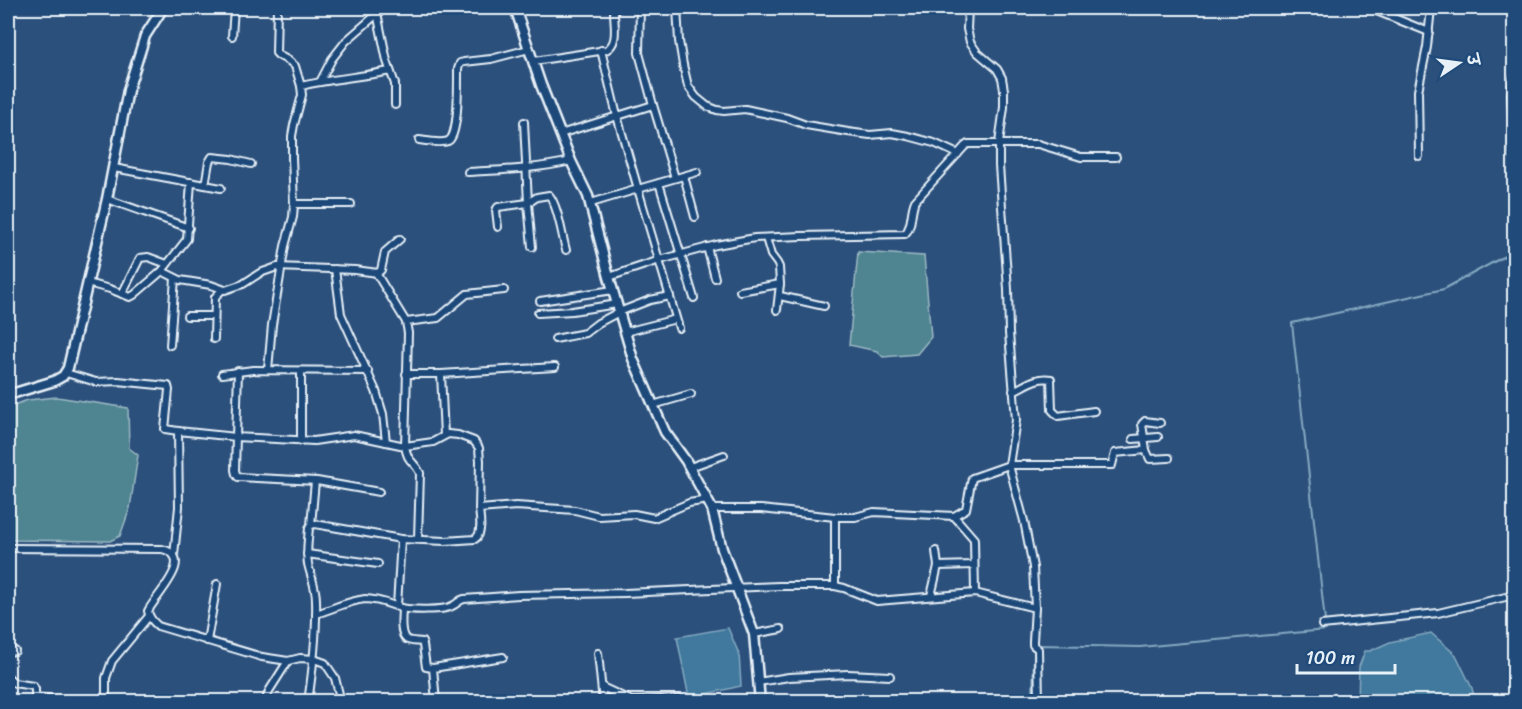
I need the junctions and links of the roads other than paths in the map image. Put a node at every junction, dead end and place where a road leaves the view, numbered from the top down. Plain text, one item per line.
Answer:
1 (163, 8) edge
2 (234, 8) edge
3 (277, 8) edge
4 (515, 8) edge
5 (619, 8) edge
6 (640, 8) edge
7 (677, 8) edge
8 (968, 8) edge
9 (1369, 8) edge
10 (1431, 8) edge
11 (377, 11) edge
12 (1429, 32) junction
13 (232, 36) dead end
14 (530, 49) junction
15 (601, 50) junction
16 (534, 61) junction
17 (390, 71) junction
18 (1515, 76) edge
19 (320, 81) junction
20 (301, 86) junction
21 (1513, 96) edge
22 (395, 105) dead end
23 (653, 105) junction
24 (617, 116) junction
25 (524, 122) dead end
26 (560, 134) junction
27 (419, 140) dead end
28 (999, 143) junction
29 (1514, 153) edge
30 (958, 154) junction
31 (1419, 156) dead end
32 (1116, 157) dead end
33 (572, 160) junction
34 (251, 165) dead end
35 (114, 168) junction
36 (526, 168) junction
37 (468, 172) dead end
38 (697, 172) dead end
39 (684, 176) junction
40 (675, 178) junction
41 (191, 182) junction
42 (660, 183) junction
43 (205, 185) junction
44 (221, 188) dead end
45 (638, 189) junction
46 (107, 199) junction
47 (528, 203) junction
48 (591, 203) junction
49 (294, 204) junction
50 (351, 204) dead end
51 (695, 217) dead end
52 (498, 227) dead end
53 (189, 228) junction
54 (766, 238) junction
55 (400, 239) dead end
56 (532, 247) dead end
57 (706, 248) junction
58 (566, 250) dead end
59 (681, 254) junction
60 (660, 261) junction
61 (167, 264) junction
62 (282, 267) junction
63 (334, 269) junction
64 (162, 271) junction
65 (376, 273) junction
66 (609, 277) junction
67 (175, 278) junction
68 (714, 278) dead end
69 (87, 284) junction
70 (780, 284) junction
71 (222, 290) junction
72 (504, 290) dead end
73 (613, 290) junction
74 (740, 291) dead end
75 (122, 294) junction
76 (670, 296) junction
77 (780, 296) junction
78 (694, 298) dead end
79 (540, 301) dead end
80 (824, 306) dead end
81 (618, 308) junction
82 (777, 310) dead end
83 (538, 313) dead end
84 (187, 316) dead end
85 (214, 316) junction
86 (676, 319) junction
87 (406, 322) junction
88 (679, 328) dead end
89 (625, 332) junction
90 (214, 339) dead end
91 (555, 339) dead end
92 (170, 345) dead end
93 (555, 367) dead end
94 (268, 370) junction
95 (301, 370) junction
96 (238, 371) junction
97 (368, 371) junction
98 (66, 373) junction
99 (222, 374) dead end
100 (406, 374) junction
101 (441, 374) junction
102 (1013, 391) junction
103 (691, 394) dead end
104 (8, 395) edge
105 (653, 405) junction
106 (1094, 411) dead end
107 (1160, 423) dead end
108 (178, 431) junction
109 (444, 435) junction
110 (236, 437) junction
111 (1143, 437) junction
112 (1158, 437) dead end
113 (301, 441) junction
114 (386, 442) junction
115 (405, 446) junction
116 (1146, 450) junction
117 (1134, 451) junction
118 (724, 455) dead end
119 (1169, 458) dead end
120 (1009, 465) junction
121 (690, 467) junction
122 (315, 481) junction
123 (379, 492) dead end
124 (710, 504) junction
125 (479, 509) junction
126 (954, 516) junction
127 (835, 517) junction
128 (311, 525) junction
129 (401, 539) junction
130 (418, 539) junction
131 (8, 548) edge
132 (936, 551) dead end
133 (307, 554) junction
134 (174, 555) junction
135 (378, 564) dead end
136 (974, 565) junction
137 (938, 566) junction
138 (217, 584) dead end
139 (835, 586) junction
140 (736, 588) junction
141 (975, 593) junction
142 (1515, 595) edge
143 (931, 596) junction
144 (400, 607) junction
145 (1035, 608) junction
146 (316, 614) junction
147 (148, 616) junction
148 (1322, 625) dead end
149 (781, 629) dead end
150 (754, 634) junction
151 (207, 640) junction
152 (598, 653) dead end
153 (503, 657) dead end
154 (314, 659) junction
155 (288, 661) junction
156 (433, 668) junction
157 (890, 676) dead end
158 (8, 677) edge
159 (758, 682) junction
160 (602, 687) junction
161 (35, 699) edge
162 (680, 699) dead end
163 (75, 702) edge
164 (106, 702) edge
165 (265, 702) edge
166 (308, 702) edge
167 (341, 702) edge
168 (436, 702) edge
169 (603, 702) edge
170 (760, 702) edge
171 (1039, 702) edge

1 - 35 street
2 - 13 street
3 - 20 street
4 - 14 street
5 - 15 street
6 - 23 street
7 - 30 street
8 - 28 street
9 - 12 street
10 - 12 street
11 - 17 street
11 - 19 street
12 - 31 street
14 - 16 street
14 - 27 street
15 - 16 street
15 - 24 street
16 - 26 street
17 - 19 street
17 - 22 street
18 - 21 street
19 - 20 street
20 - 49 street
21 - 29 street
23 - 24 street
23 - 40 street
24 - 26 street
24 - 45 street
25 - 36 street
26 - 33 street
28 - 30 street
28 - 32 street
28 - 102 street
30 - 54 street
33 - 36 street
33 - 48 street
34 - 43 street
35 - 41 street
35 - 46 street
36 - 37 street
36 - 47 street
38 - 39 street
39 - 40 street
39 - 51 street
40 - 42 street
41 - 43 street
41 - 53 street
42 - 45 street
42 - 59 street
43 - 44 street
45 - 48 street
45 - 60 street
46 - 53 street
46 - 69 street
47 - 52 street
47 - 56 street
47 - 58 street
48 - 66 street
49 - 50 street
49 - 62 street
53 - 61 street
54 - 57 street
54 - 70 street
55 - 65 street
57 - 59 street
57 - 68 street
59 - 60 street
59 - 78 street
60 - 66 street
60 - 76 street
61 - 64 street
61 - 75 street
62 - 63 street
62 - 71 street
62 - 94 street
63 - 65 street
63 - 97 street
64 - 67 street
64 - 75 street
65 - 87 street
66 - 73 street
67 - 71 street
67 - 92 street
69 - 75 street
69 - 98 street
70 - 74 street
70 - 77 street
71 - 85 street
72 - 87 street
73 - 79 street
73 - 81 street
76 - 81 street
76 - 86 street
77 - 80 street
77 - 82 street
81 - 83 street
81 - 89 street
81 - 91 street
84 - 85 street
85 - 90 street
86 - 88 street
86 - 89 street
87 - 100 street
89 - 105 street
93 - 101 street
94 - 95 street
94 - 96 street
95 - 97 street
95 - 113 street
96 - 99 street
96 - 110 street
97 - 114 street
98 - 104 street
98 - 108 street
100 - 101 street
100 - 115 street
101 - 109 street
102 - 106 street
102 - 120 street
103 - 105 street
105 - 121 street
107 - 111 street
108 - 110 street
108 - 134 street
109 - 115 street
109 - 125 street
110 - 113 street
110 - 122 street
111 - 112 street
111 - 116 street
111 - 117 street
113 - 114 street
114 - 115 street
115 - 130 street
116 - 117 street
116 - 119 street
117 - 120 street
118 - 121 street
120 - 126 street
120 - 145 street
121 - 124 street
122 - 123 street
122 - 128 street
124 - 125 street
124 - 127 street
124 - 140 street
125 - 130 street
126 - 127 street
126 - 136 street
127 - 139 street
128 - 129 street
128 - 133 street
129 - 130 street
129 - 144 street
131 - 134 street
132 - 137 street
133 - 135 street
133 - 146 street
134 - 147 street
136 - 137 street
136 - 141 street
137 - 143 street
138 - 151 street
139 - 140 street
139 - 143 street
140 - 144 street
140 - 150 street
141 - 143 street
141 - 145 street
142 - 148 street
144 - 146 street
144 - 156 street
145 - 171 street
146 - 154 street
147 - 151 street
147 - 164 street
149 - 150 street
150 - 159 street
151 - 155 street
152 - 160 street
153 - 156 street
154 - 155 street
154 - 166 street
154 - 167 street
155 - 165 street
156 - 168 street
157 - 159 street
158 - 161 street
159 - 170 street
160 - 162 street
160 - 169 street
161 - 163 street

